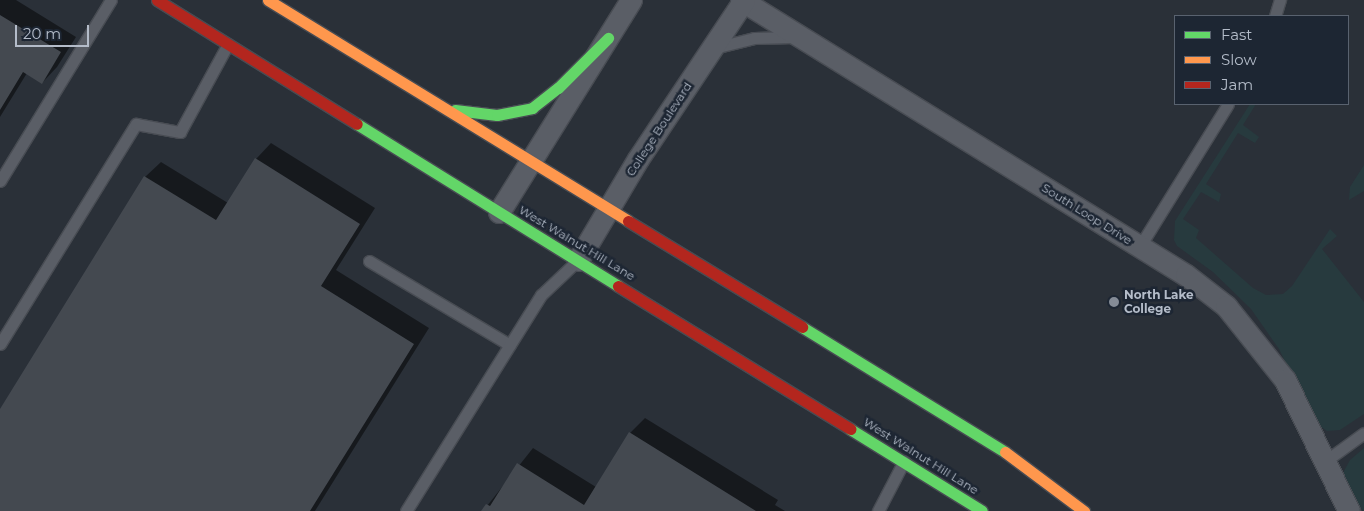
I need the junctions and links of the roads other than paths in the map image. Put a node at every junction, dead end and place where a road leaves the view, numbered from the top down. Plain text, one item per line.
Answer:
1 (111, 0) edge
2 (156, 0) edge
3 (268, 0) edge
4 (631, 0) edge
5 (1280, 0) edge
6 (743, 1) edge
7 (1275, 15) edge
8 (802, 36) junction
9 (608, 38) junction
10 (228, 44) junction
11 (712, 48) junction
12 (1227, 105) edge
13 (445, 108) junction
14 (532, 162) junction
15 (0, 181) edge
16 (608, 210) junction
17 (499, 212) junction
18 (1140, 246) junction
19 (578, 260) junction
20 (369, 261) dead end
21 (0, 344) edge
22 (510, 345) junction
23 (1364, 433) edge
24 (904, 462) junction
25 (1324, 462) junction
26 (406, 511) edge
27 (878, 511) edge
28 (982, 511) edge
29 (1084, 511) edge
30 (1349, 511) edge

1 - 15 lane
2 - 10 main road, West Walnut Hill Lane
3 - 13 main road
4 - 9 street
5 - 7 lane
6 - 8 street, South Loop Drive
6 - 11 street, College Boulevard
8 - 11 lane
8 - 18 street, South Loop Drive
9 - 13 main road
9 - 14 street
10 - 17 main road, West Walnut Hill Lane
10 - 21 lane
11 - 16 street, College Boulevard
12 - 18 lane
13 - 14 main road
14 - 16 main road
14 - 17 street
16 - 19 street, College Boulevard
16 - 29 main road
17 - 19 main road, West Walnut Hill Lane
18 - 25 street, South Loop Drive
19 - 22 lane
19 - 24 main road, West Walnut Hill Lane
20 - 22 lane
22 - 26 lane
23 - 25 lane
24 - 27 lane
24 - 28 main road, West Walnut Hill Lane
25 - 30 street, South Loop Drive

